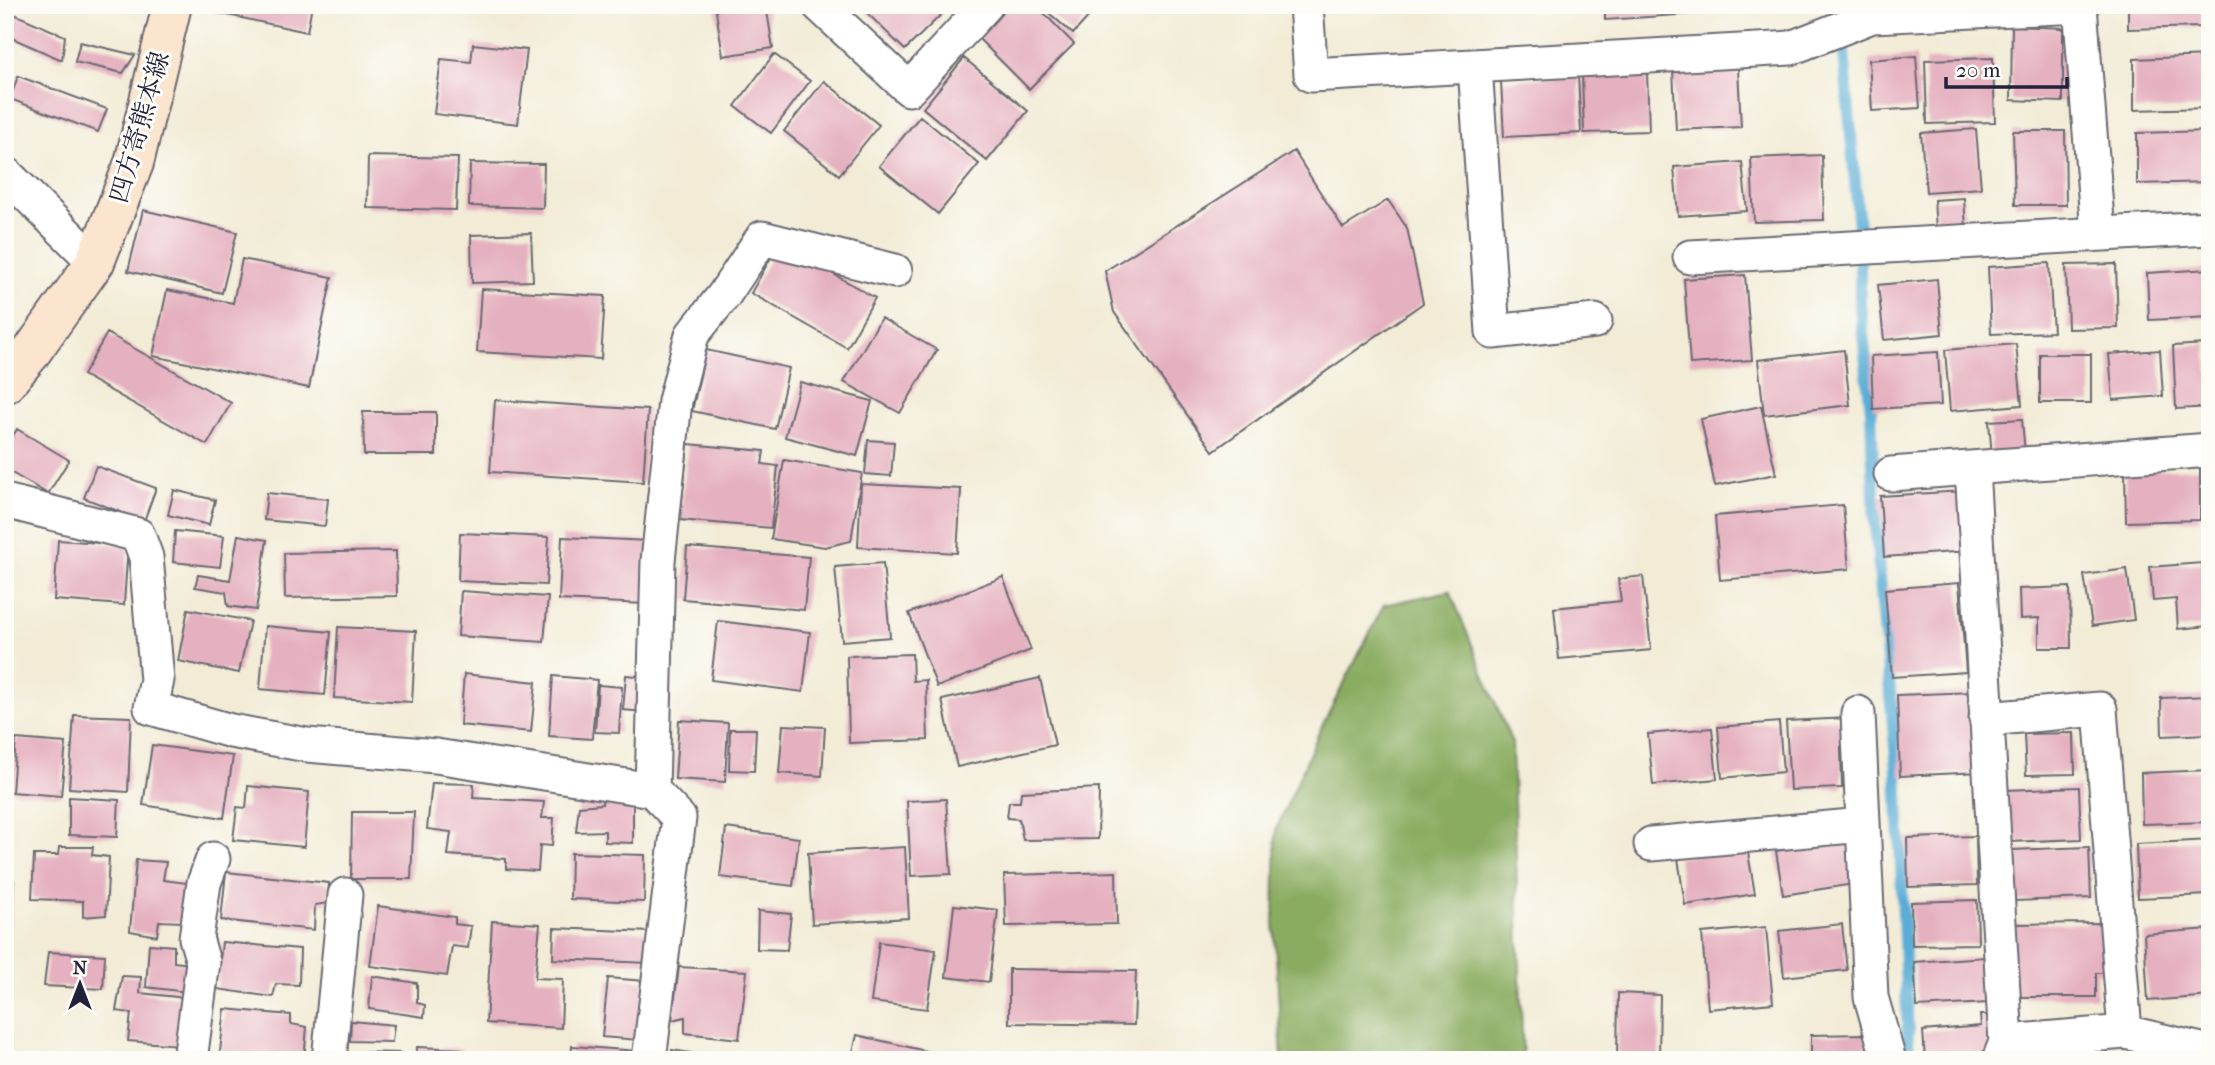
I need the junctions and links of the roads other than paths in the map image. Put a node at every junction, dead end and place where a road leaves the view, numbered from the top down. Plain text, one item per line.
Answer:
1 (172, 5) edge
2 (819, 5) edge
3 (986, 5) edge
4 (1306, 5) edge
5 (1475, 66) junction
6 (5, 173) edge
7 (2210, 228) edge
8 (2098, 233) junction
9 (1690, 257) dead end
10 (95, 262) junction
11 (895, 271) dead end
12 (1595, 321) dead end
13 (5, 384) edge
14 (2210, 450) edge
15 (1972, 468) junction
16 (1891, 474) dead end
17 (5, 501) edge
18 (1858, 713) dead end
19 (1986, 719) junction
20 (652, 790) junction
21 (1863, 825) junction
22 (1651, 844) dead end
23 (213, 859) dead end
24 (345, 895) dead end
25 (2125, 1032) junction
26 (2003, 1051) edge
27 (2210, 1052) edge
28 (190, 1060) edge
29 (329, 1060) edge
30 (649, 1060) edge
31 (1889, 1060) edge

1 - 10 main road, 四方寄熊本線
2 - 3 street
4 - 5 street
5 - 8 street
5 - 12 street
6 - 10 street
7 - 8 street
8 - 9 street
10 - 13 main road, 四方寄熊本線
11 - 20 street
14 - 15 street
15 - 16 street
15 - 19 street
17 - 20 street
18 - 21 street
19 - 25 street
19 - 26 street
20 - 30 street
21 - 22 street
21 - 31 street
23 - 28 street
24 - 29 street
25 - 26 street
25 - 27 street

